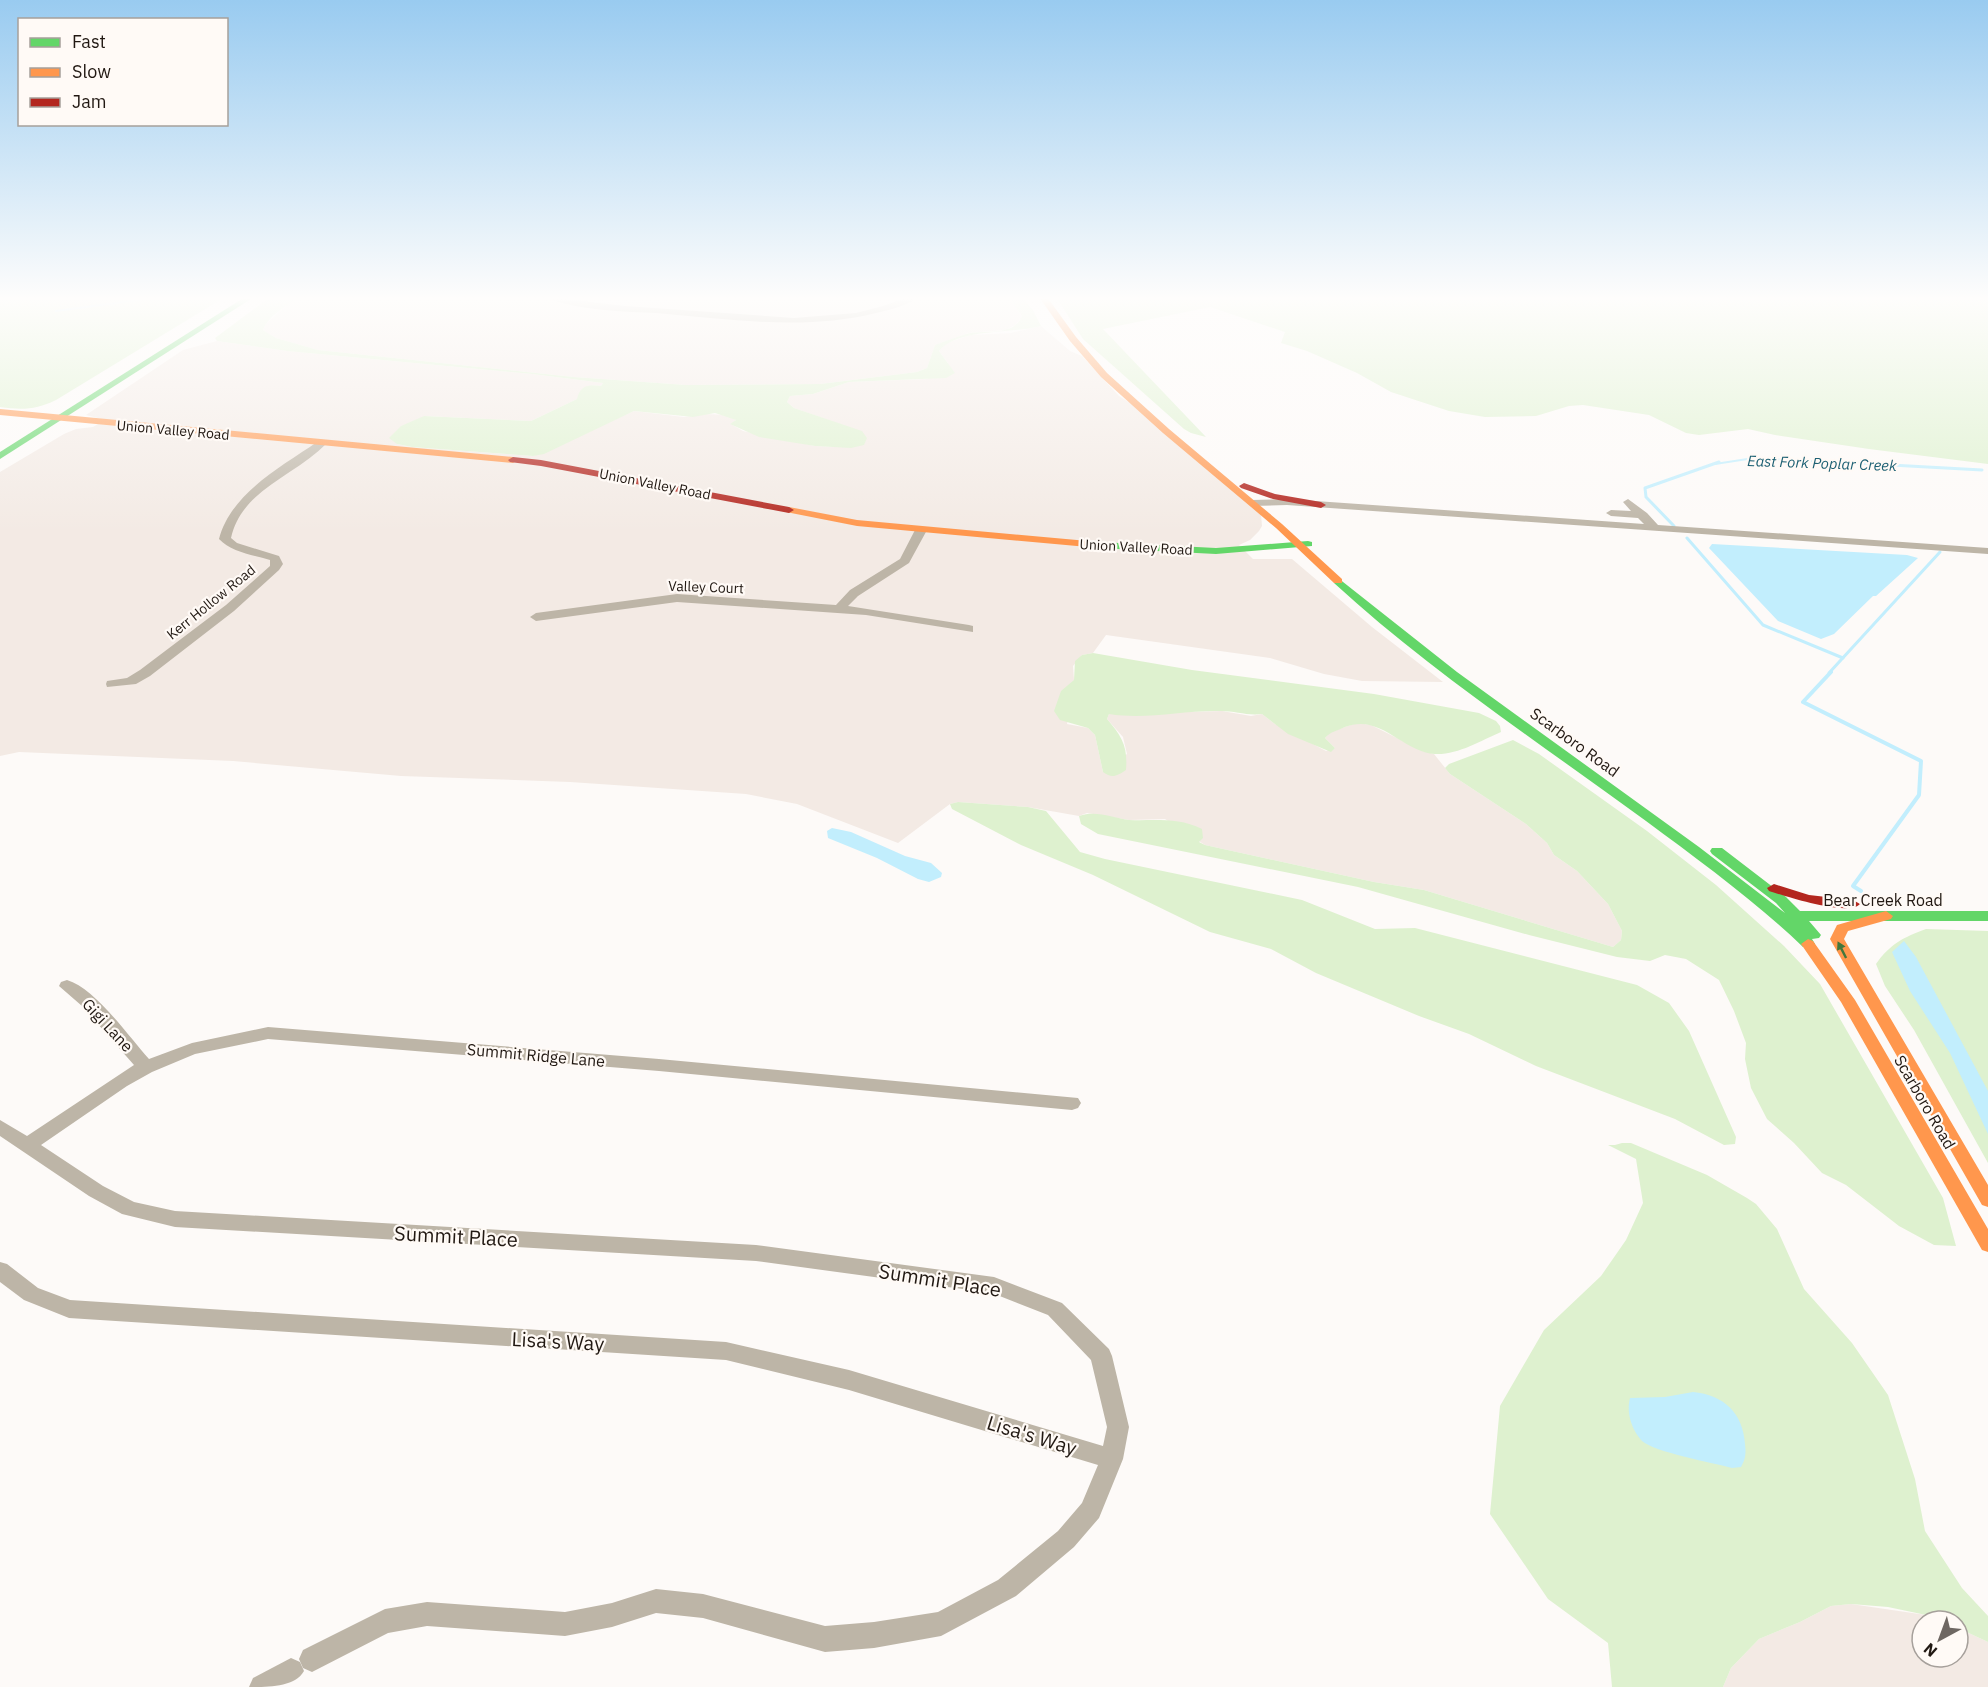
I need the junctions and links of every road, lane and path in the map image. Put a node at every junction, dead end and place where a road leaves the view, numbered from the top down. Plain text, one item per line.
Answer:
1 (115, 376) edge
2 (121, 376) edge
3 (1105, 376) edge
4 (1117, 376) edge
5 (0, 412) edge
6 (51, 418) junction
7 (0, 443) edge
8 (321, 444) junction
9 (0, 456) edge
10 (1244, 486) junction
11 (1258, 502) junction
12 (1628, 502) dead end
13 (1321, 505) junction
14 (1611, 513) dead end
15 (1643, 515) junction
16 (1656, 529) junction
17 (921, 530) junction
18 (1304, 544) junction
19 (1988, 549) edge
20 (839, 609) junction
21 (536, 617) dead end
22 (969, 629) dead end
23 (112, 684) dead end
24 (1551, 744) junction
25 (1752, 877) junction
26 (1779, 916) junction
27 (1799, 916) junction
28 (1886, 916) junction
29 (1927, 916) junction
30 (1988, 916) edge
31 (67, 986) dead end
32 (146, 1067) junction
33 (1071, 1103) dead end
34 (0, 1127) edge
35 (27, 1145) junction
36 (1988, 1200) edge
37 (1988, 1221) edge
38 (1988, 1245) edge
39 (0, 1270) edge
40 (1112, 1459) junction
41 (262, 1687) edge

1 - 6 main road
2 - 6 main road
3 - 11 main road, Scarboro Road
4 - 10 main road, Scarboro Road
5 - 6 main road, Union Valley Road
6 - 7 main road
6 - 8 main road, Union Valley Road
6 - 9 main road
8 - 17 main road, Union Valley Road
8 - 23 street, Kerr Hollow Road
10 - 11 main road, Scarboro Road
10 - 13 main road
11 - 13 street
11 - 18 main road, Scarboro Road
12 - 15 street
13 - 16 street
14 - 15 street
15 - 16 street
16 - 19 street
17 - 18 main road, Union Valley Road
17 - 20 street
18 - 24 main road, Scarboro Road
18 - 25 main road, Scarboro Road
20 - 21 street, Valley Court
20 - 22 street, Valley Court
24 - 26 main road, Scarboro Road
24 - 27 main road
25 - 27 main road, Scarboro Road
25 - 29 main road
26 - 27 main road, Bear Creek Road
26 - 38 main road, Scarboro Road
27 - 28 main road, Bear Creek Road
27 - 37 main road, Scarboro Road
28 - 29 main road, Bear Creek Road
36 -> 28 main road
29 - 30 main road, Bear Creek Road
31 - 32 street, Gigi Lane
32 - 33 street, Summit Ridge Lane
32 - 35 street, Summit Ridge Lane
34 - 35 street, Summit Place
35 - 40 street, Summit Place
39 - 40 street, Lisa's Way
40 - 41 street, Summit Place

